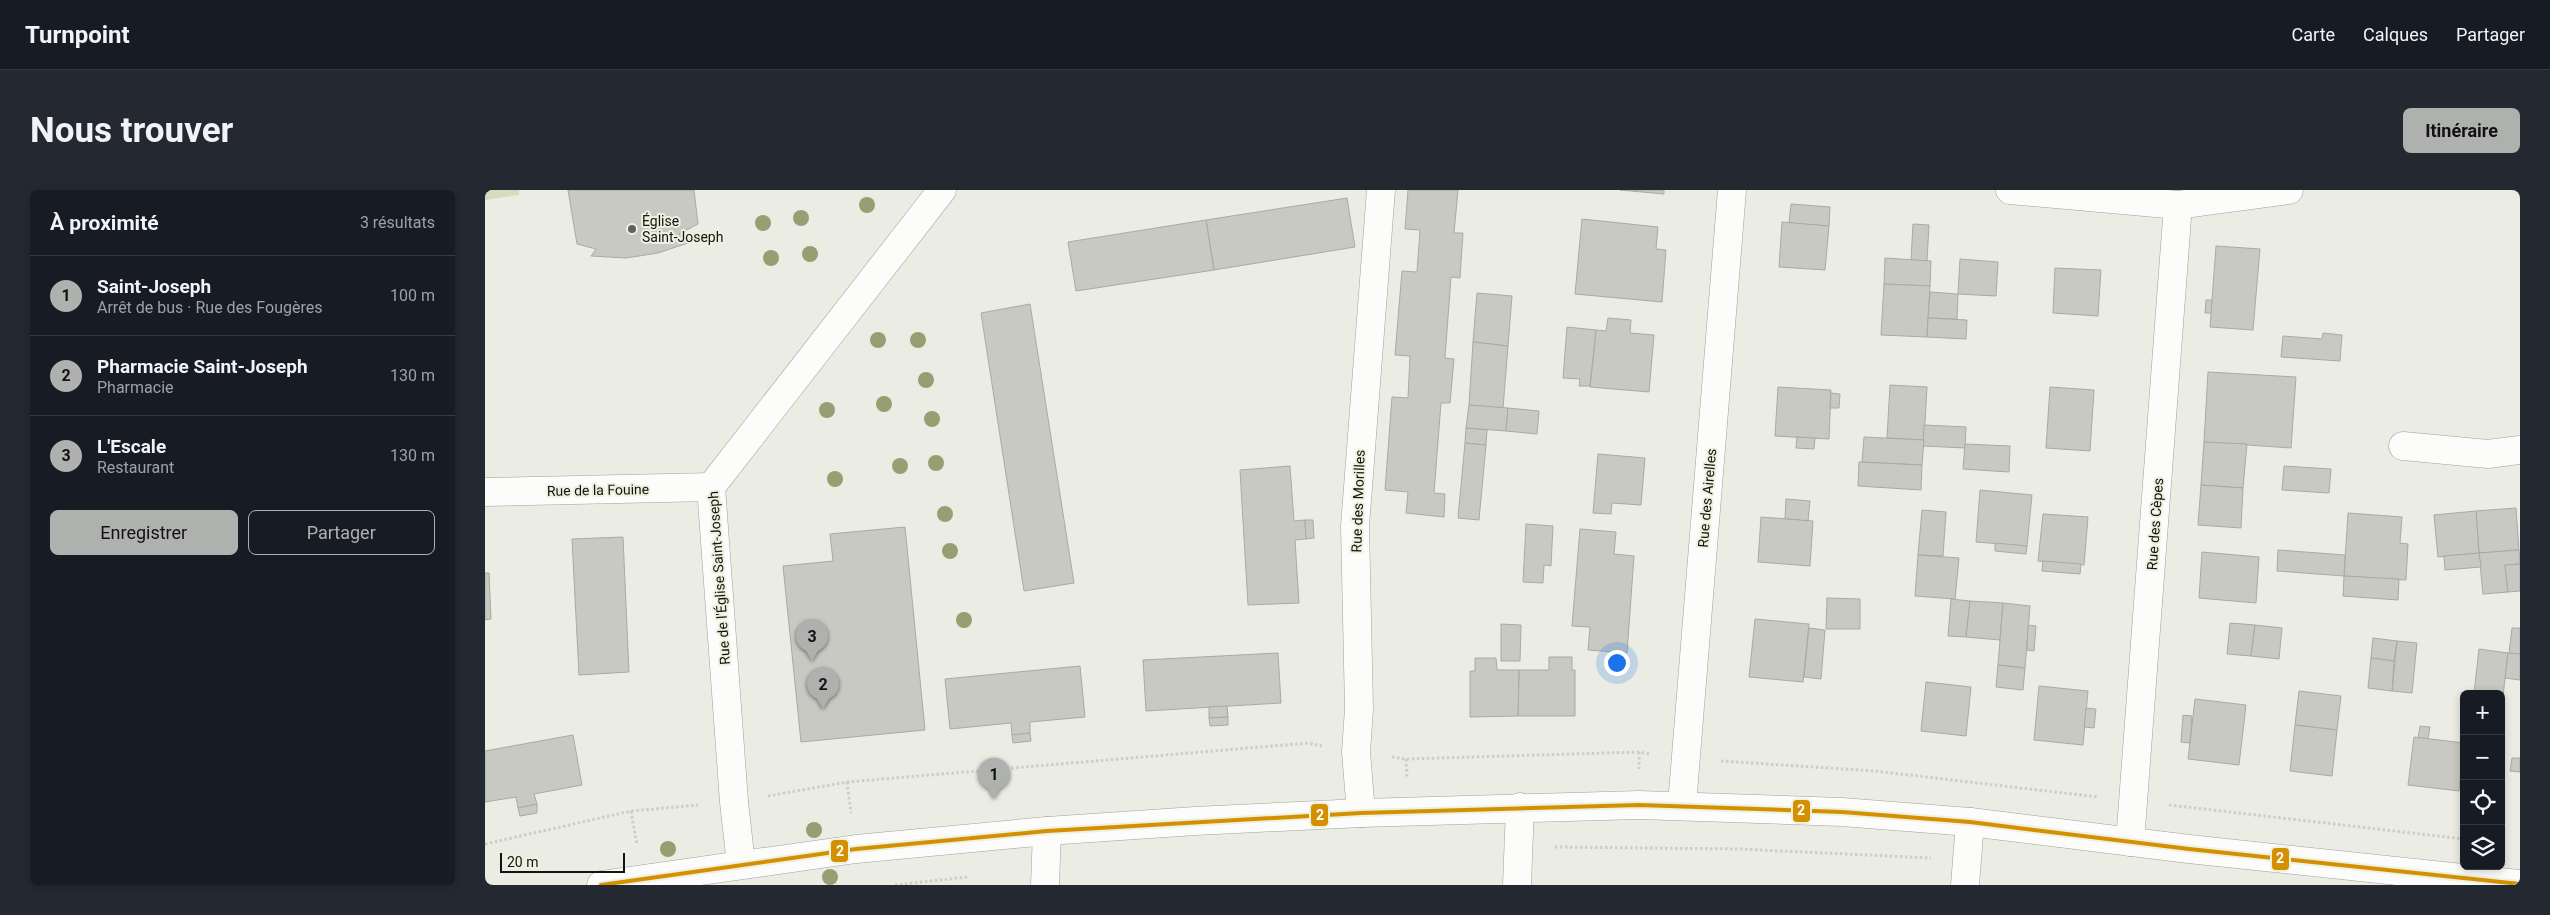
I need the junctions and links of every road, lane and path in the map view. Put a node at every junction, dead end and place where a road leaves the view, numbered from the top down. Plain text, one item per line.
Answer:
1 (941, 190) edge
2 (1381, 190) edge
3 (1732, 190) edge
4 (2010, 190) edge
5 (2289, 190) edge
6 (2178, 205) junction
7 (2403, 446) dead end
8 (2520, 450) edge
9 (711, 487) junction
10 (485, 492) edge
11 (1682, 805) junction
12 (1521, 807) junction
13 (1361, 813) junction
14 (1969, 822) junction
15 (1047, 831) junction
16 (2130, 842) junction
17 (741, 864) junction
18 (2446, 880) edge
19 (2520, 884) edge
20 (601, 885) edge
21 (1045, 885) edge
22 (1517, 885) edge
23 (1965, 885) edge

1 - 9 street, Rue de l'Église Saint-Joseph
2 - 13 street, Rue des Morilles
3 - 11 street, Rue des Airelles
4 - 6 street
5 - 6 street
6 - 16 street, Rue des Cèpes
7 - 8 street
9 - 10 street, Rue de la Fouine
9 - 17 street, Rue de l'Église Saint-Joseph
11 - 12 street
11 - 14 street
12 - 13 street
12 - 22 street
13 - 15 street
14 - 16 street
14 - 23 street
15 - 17 street
15 - 21 street
16 - 18 street
17 - 20 street
18 - 19 street

